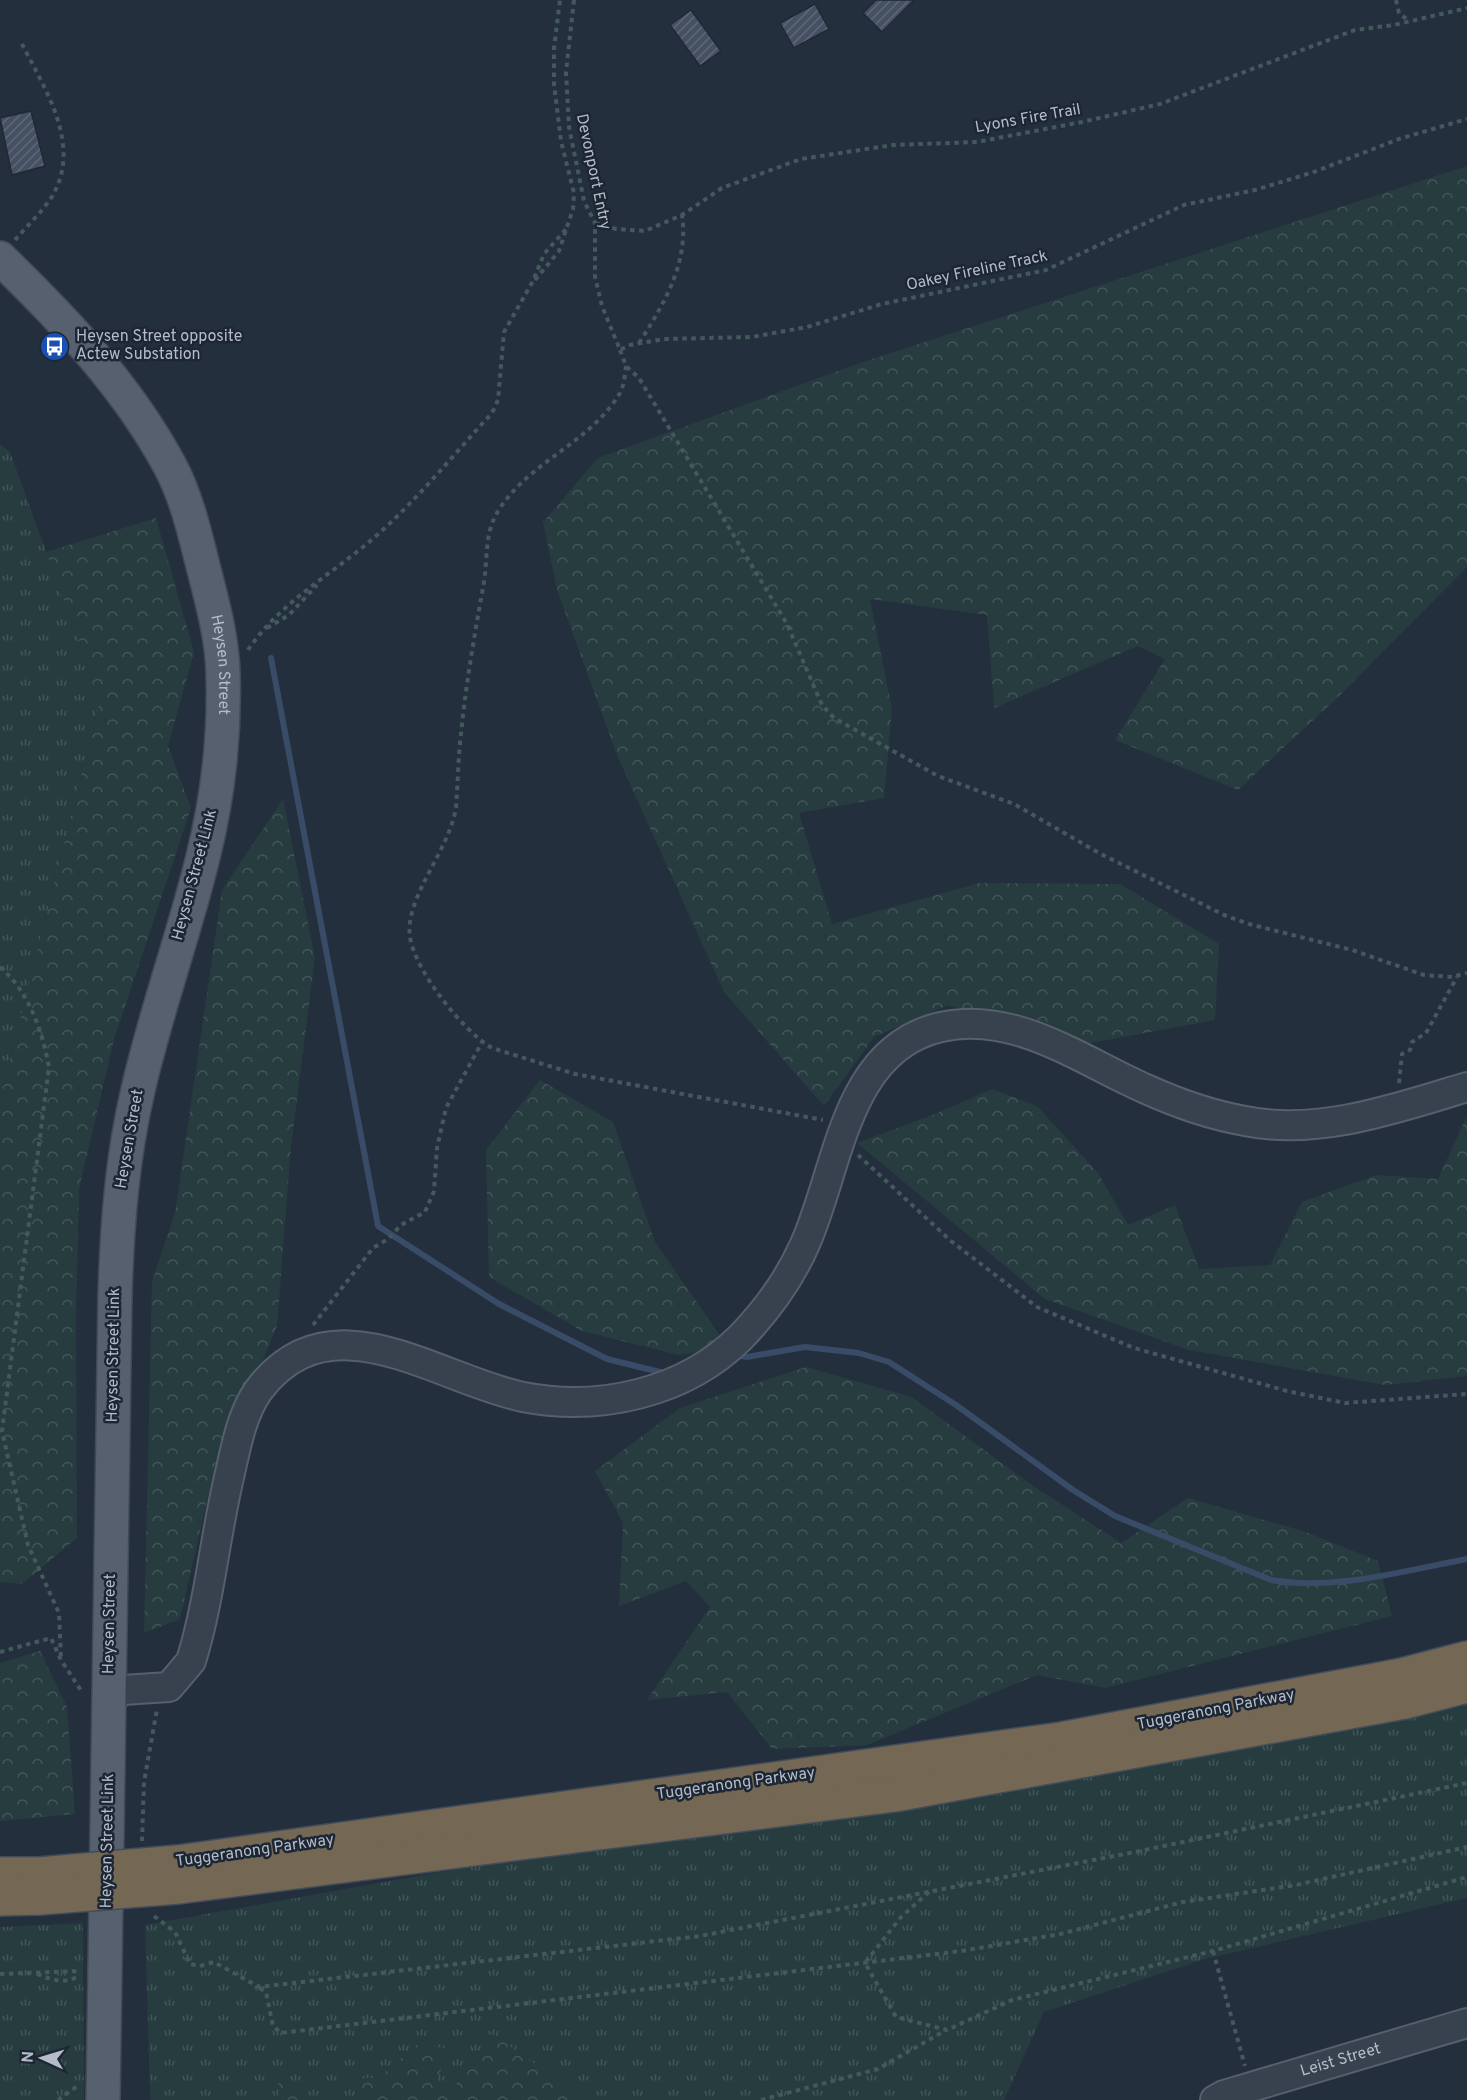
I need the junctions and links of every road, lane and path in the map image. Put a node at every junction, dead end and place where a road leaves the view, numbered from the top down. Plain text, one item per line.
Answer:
1 (560, 0) edge
2 (574, 0) edge
3 (1395, 0) edge
4 (1467, 8) edge
5 (1409, 22) junction
6 (21, 42) dead end
7 (1467, 119) edge
8 (682, 215) junction
9 (595, 223) junction
10 (567, 228) junction
11 (4, 253) edge
12 (533, 281) junction
13 (639, 343) junction
14 (620, 350) junction
15 (626, 366) junction
16 (318, 583) junction
17 (264, 630) junction
18 (246, 653) dead end
19 (0, 966) edge
20 (1467, 973) edge
21 (1457, 976) junction
22 (482, 1042) junction
23 (1467, 1087) edge
24 (1405, 1105) junction
25 (844, 1132) junction
26 (301, 1354) junction
27 (1467, 1394) edge
28 (0, 1652) edge
29 (1467, 1658) edge
30 (61, 1660) junction
31 (1467, 1686) edge
32 (160, 1690) junction
33 (109, 1699) junction
34 (1467, 1783) edge
35 (142, 1844) dead end
36 (1467, 1847) edge
37 (0, 1874) edge
38 (178, 1875) junction
39 (1467, 1877) edge
40 (39, 1886) junction
41 (930, 1892) junction
42 (0, 1899) edge
43 (143, 1912) dead end
44 (1213, 1951) junction
45 (865, 1964) junction
46 (34, 1972) junction
47 (0, 1974) edge
48 (259, 1987) junction
49 (1467, 2023) edge
50 (947, 2030) junction
51 (1251, 2087) junction
52 (104, 2100) edge
53 (761, 2100) edge
54 (1215, 2100) edge

1 - 10 path
2 - 9 path, Devonport Entry
3 - 5 path
4 - 5 path, Lyons Fire Trail
5 - 8 path, Lyons Fire Trail
6 - 11 path
7 - 13 path, Oakey Fireline Track
8 - 9 path, Lyons Fire Trail
8 - 13 path
9 - 14 path, Devonport Entry
10 - 12 path
10 - 12 path
11 - 33 main road, Heysen Street
12 - 16 path
13 - 14 path, Oakey Fireline Track
14 - 15 path
15 - 21 path
15 - 22 path
16 - 17 path
16 - 17 path
17 - 18 path
19 - 30 path
20 - 21 path
21 - 24 path
22 - 25 path
22 - 26 path
23 - 24 street
24 - 25 street
25 - 26 street
25 - 27 path
26 - 32 street
28 - 30 path
29 - 38 highway, Tuggeranong Parkway
30 - 33 path
31 - 38 highway, Tuggeranong Parkway
32 - 33 street
32 - 35 path
33 - 52 main road, Heysen Street
34 - 41 path
36 - 45 path
37 - 40 highway, Tuggeranong Parkway
38 - 40 highway, Tuggeranong Parkway, bridge
39 - 44 path
40 - 42 highway, Tuggeranong Parkway
41 - 45 path
41 - 48 path
43 - 48 path
44 - 50 path
44 - 51 path
45 - 48 path
45 - 50 path
46 - 46 path
46 - 47 path
49 - 51 street, Leist Street
50 - 53 path
51 - 54 street, Leist Street

